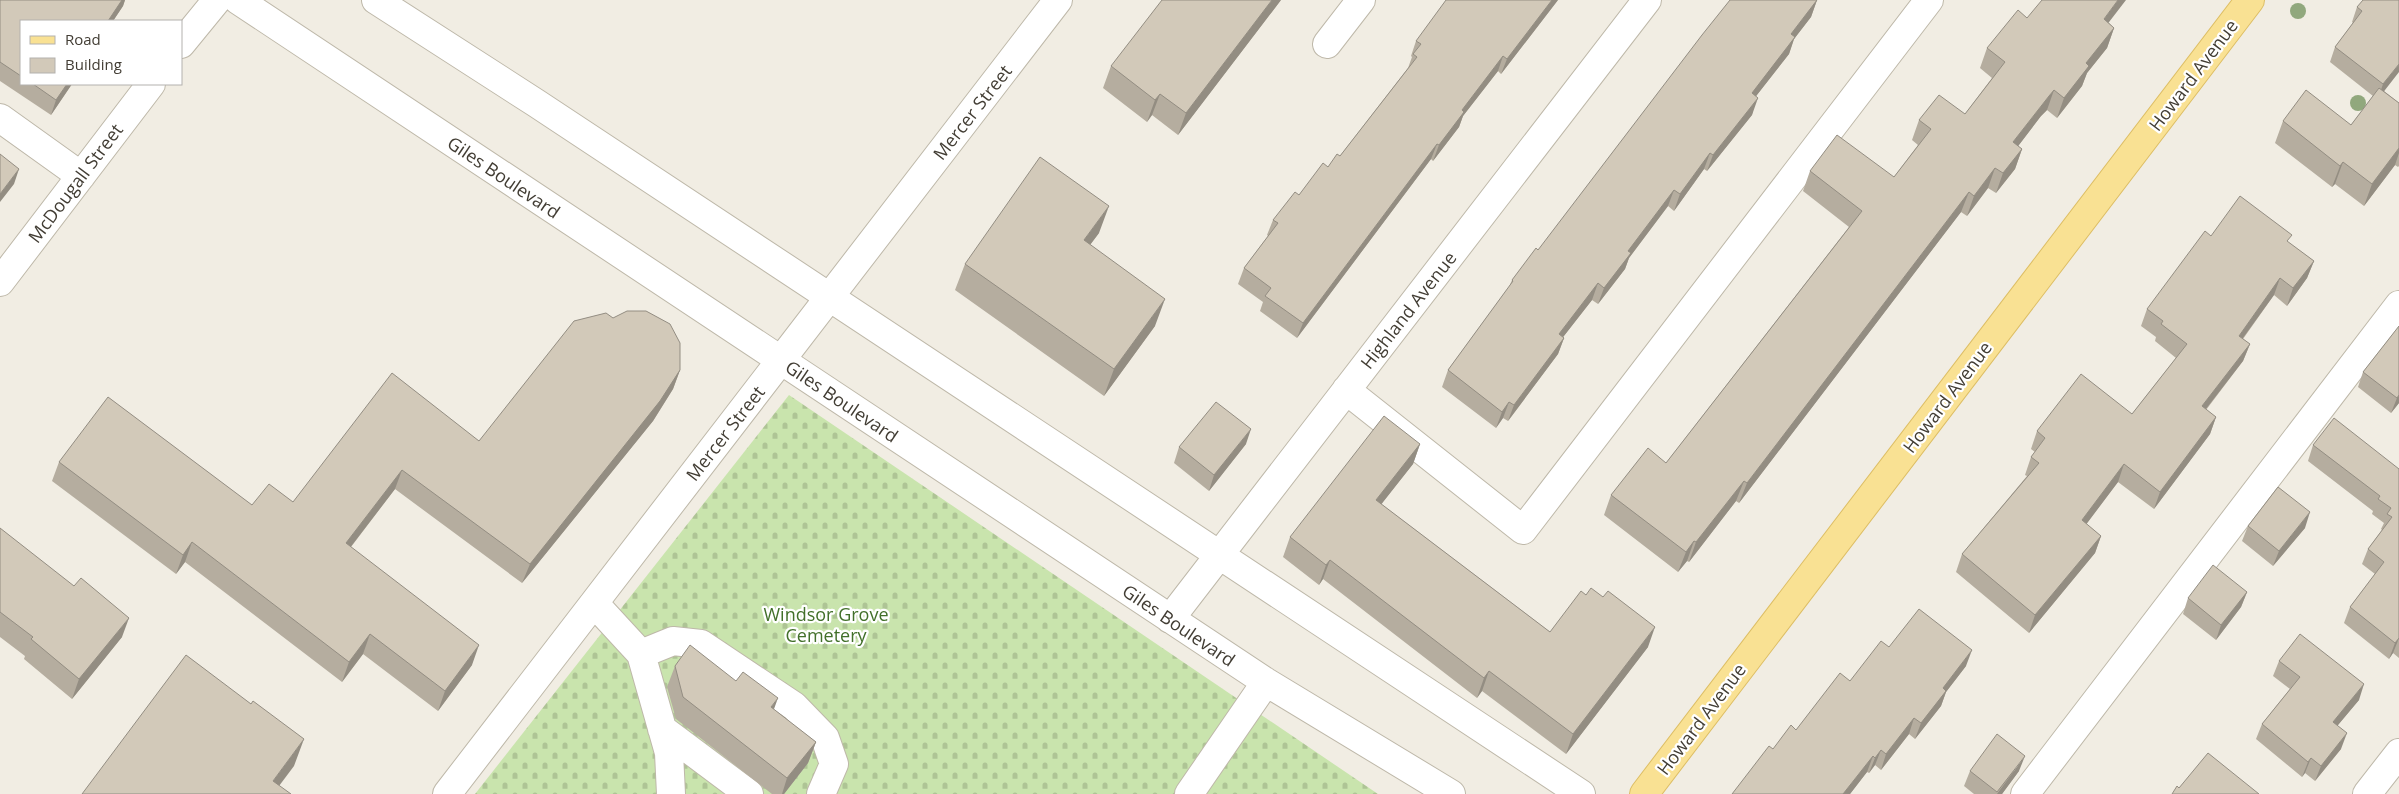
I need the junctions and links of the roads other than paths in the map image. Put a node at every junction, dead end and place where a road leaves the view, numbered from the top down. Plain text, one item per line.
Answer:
1 (217, 0) edge
2 (238, 0) edge
3 (376, 0) edge
4 (1058, 0) edge
5 (1361, 0) edge
6 (1646, 0) edge
7 (1929, 0) edge
8 (2250, 0) edge
9 (182, 43) edge
10 (1328, 44) dead end
11 (150, 85) edge
12 (0, 118) edge
13 (81, 176) junction
14 (0, 282) edge
15 (829, 297) junction
16 (2399, 305) edge
17 (781, 360) junction
18 (1346, 390) junction
19 (1219, 555) junction
20 (594, 603) junction
21 (1170, 619) junction
22 (641, 654) junction
23 (1266, 682) junction
24 (662, 729) junction
25 (2399, 753) edge
26 (447, 794) edge
27 (671, 794) edge
28 (749, 794) edge
29 (821, 794) edge
30 (1189, 794) edge
31 (1451, 794) edge
32 (1581, 794) edge
33 (1644, 794) edge
34 (2025, 794) edge
35 (2367, 794) edge

1 - 9 street
2 - 17 street, Giles Boulevard
3 - 15 street
4 - 15 street, Mercer Street
5 - 10 street
6 - 18 street, Highland Avenue
7 - 18 street
8 - 33 main road, Howard Avenue
11 - 13 street, McDougall Street
12 - 13 street
13 - 14 street, McDougall Street
15 - 17 street, Mercer Street
15 - 19 street
16 - 34 street
17 - 20 street, Mercer Street
17 - 21 street, Giles Boulevard
18 - 19 street, Highland Avenue
19 - 21 street, Highland Avenue
19 - 32 street
20 - 22 street
20 - 26 street, Mercer Street
21 - 23 street, Giles Boulevard
22 - 24 street
22 - 29 street
23 - 30 street
23 - 31 street, Giles Boulevard
24 - 27 street
24 - 28 street
25 - 35 street

